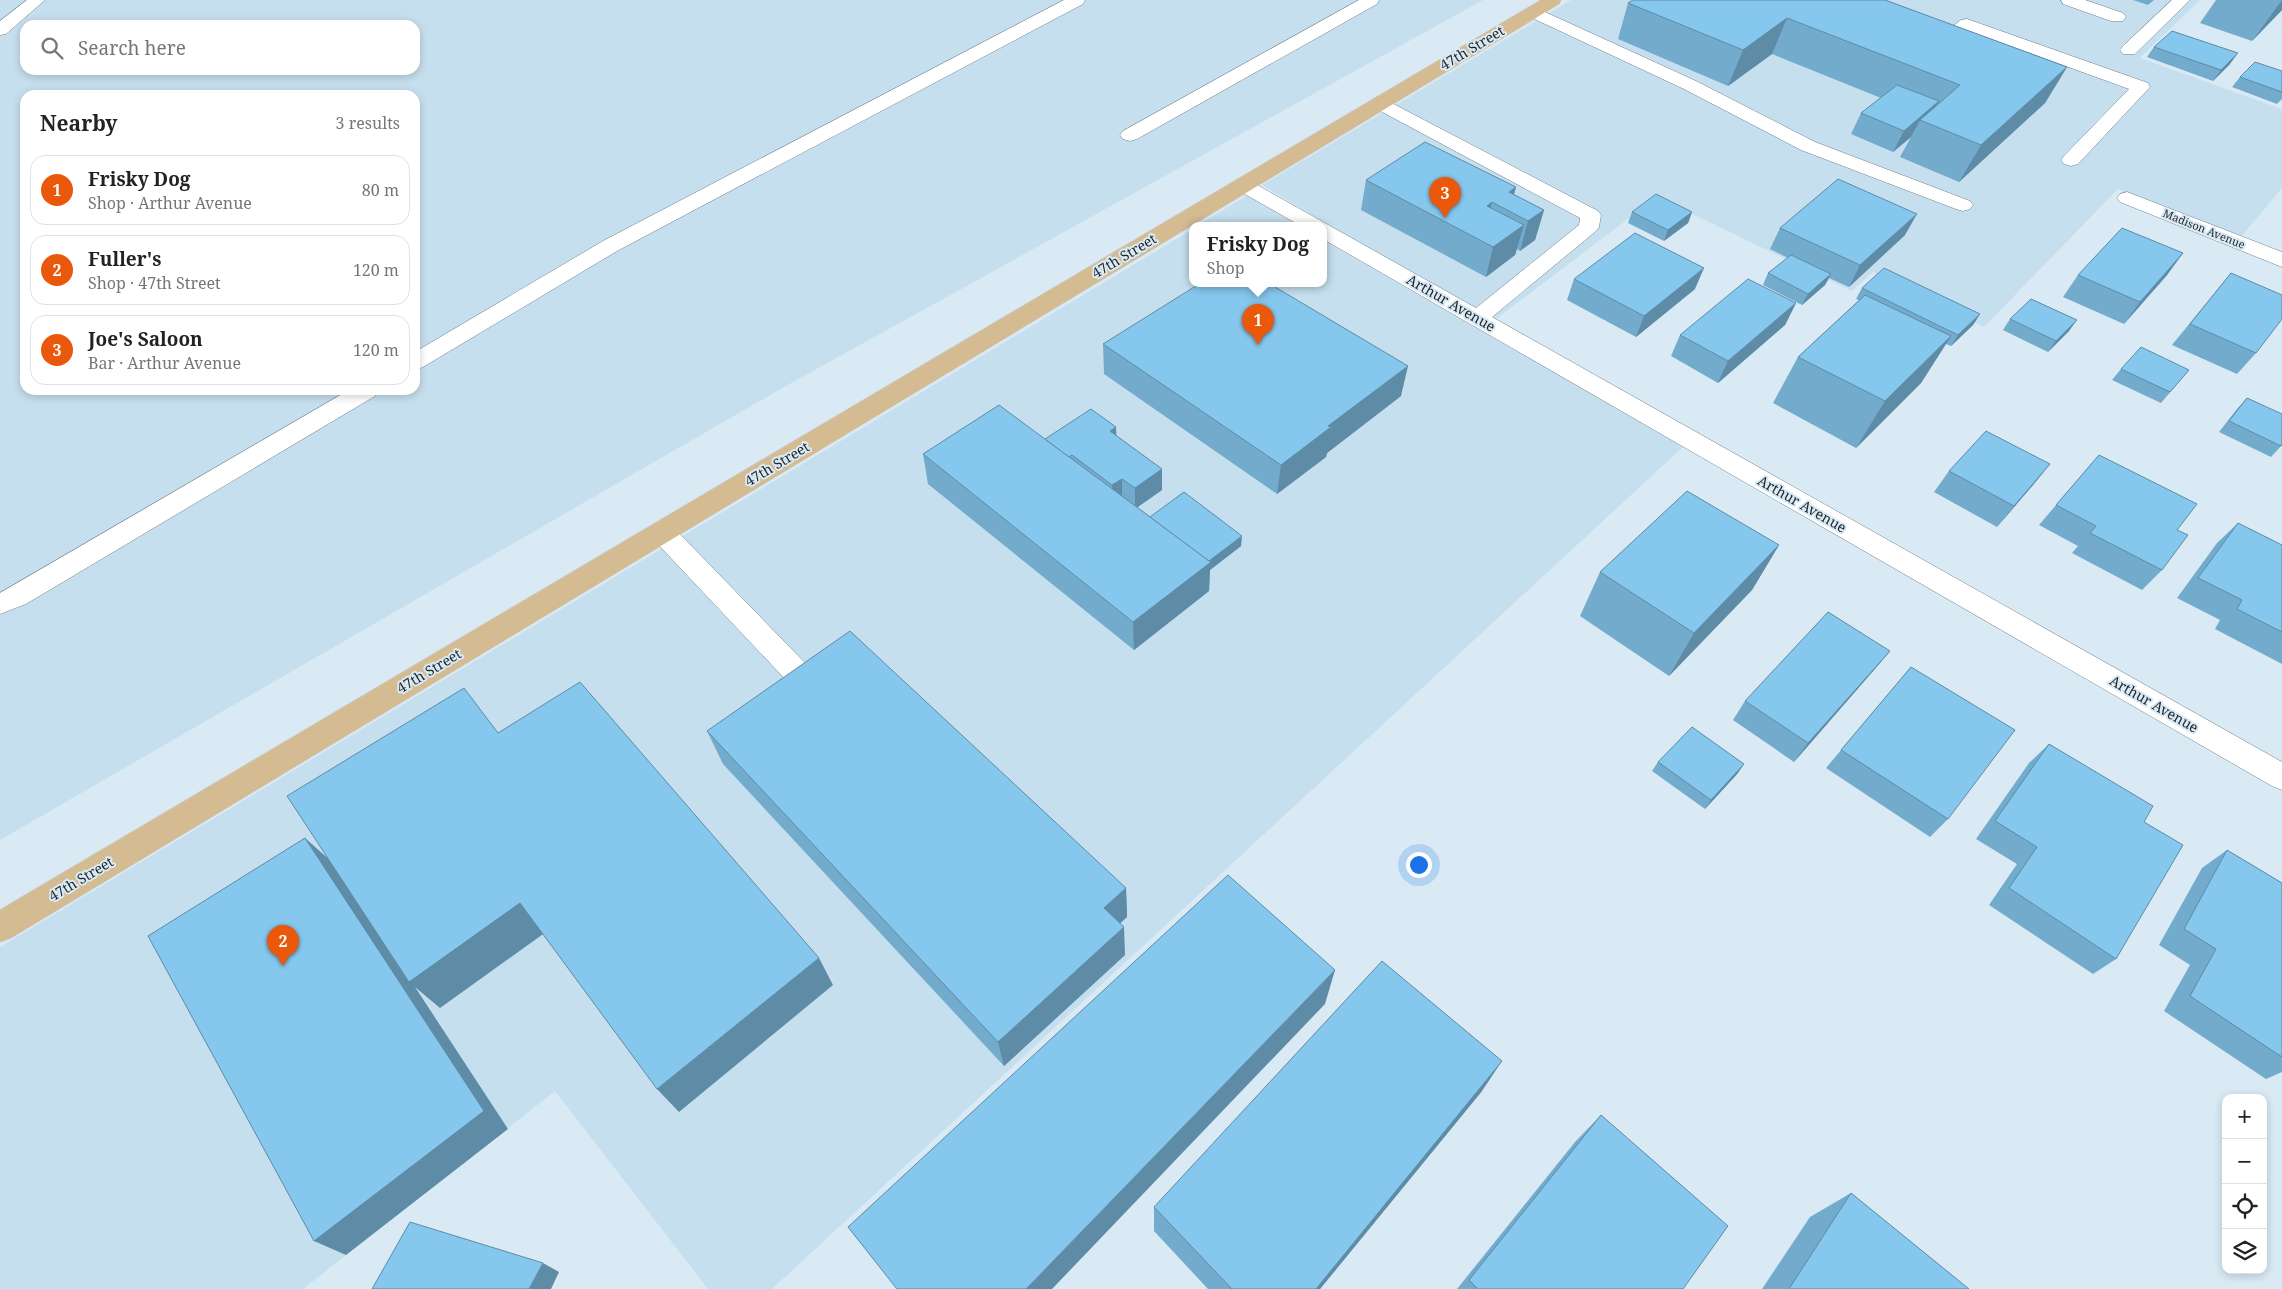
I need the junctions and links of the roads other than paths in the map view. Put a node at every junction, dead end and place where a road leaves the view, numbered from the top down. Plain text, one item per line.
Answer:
1 (37, 0) edge
2 (1078, 0) edge
3 (1371, 0) edge
4 (2069, 0) edge
5 (2182, 0) edge
6 (1544, 6) edge
7 (2117, 16) dead end
8 (0, 30) edge
9 (1917, 43) edge
10 (2129, 50) dead end
11 (1380, 103) junction
12 (1130, 135) dead end
13 (2071, 160) dead end
14 (1243, 185) junction
15 (2127, 198) dead end
16 (1963, 205) dead end
17 (1309, 222) edge
18 (1327, 232) edge
19 (2282, 260) edge
20 (1477, 318) junction
21 (420, 359) edge
22 (359, 395) edge
23 (662, 532) junction
24 (0, 604) edge
25 (796, 672) edge
26 (2282, 777) edge
27 (0, 928) edge

1 - 8 street
2 - 21 street
3 - 12 street
4 - 7 street
5 - 10 street
6 - 11 main road, 47th Street
6 - 16 street
9 - 13 street
11 - 14 main road, 47th Street
11 - 20 street
14 - 17 street
14 - 23 main road, 47th Street
15 - 19 street, Madison Avenue
18 - 20 street, Arthur Avenue
20 - 26 street, Arthur Avenue
22 - 24 street
23 - 25 street
23 - 27 main road, 47th Street

